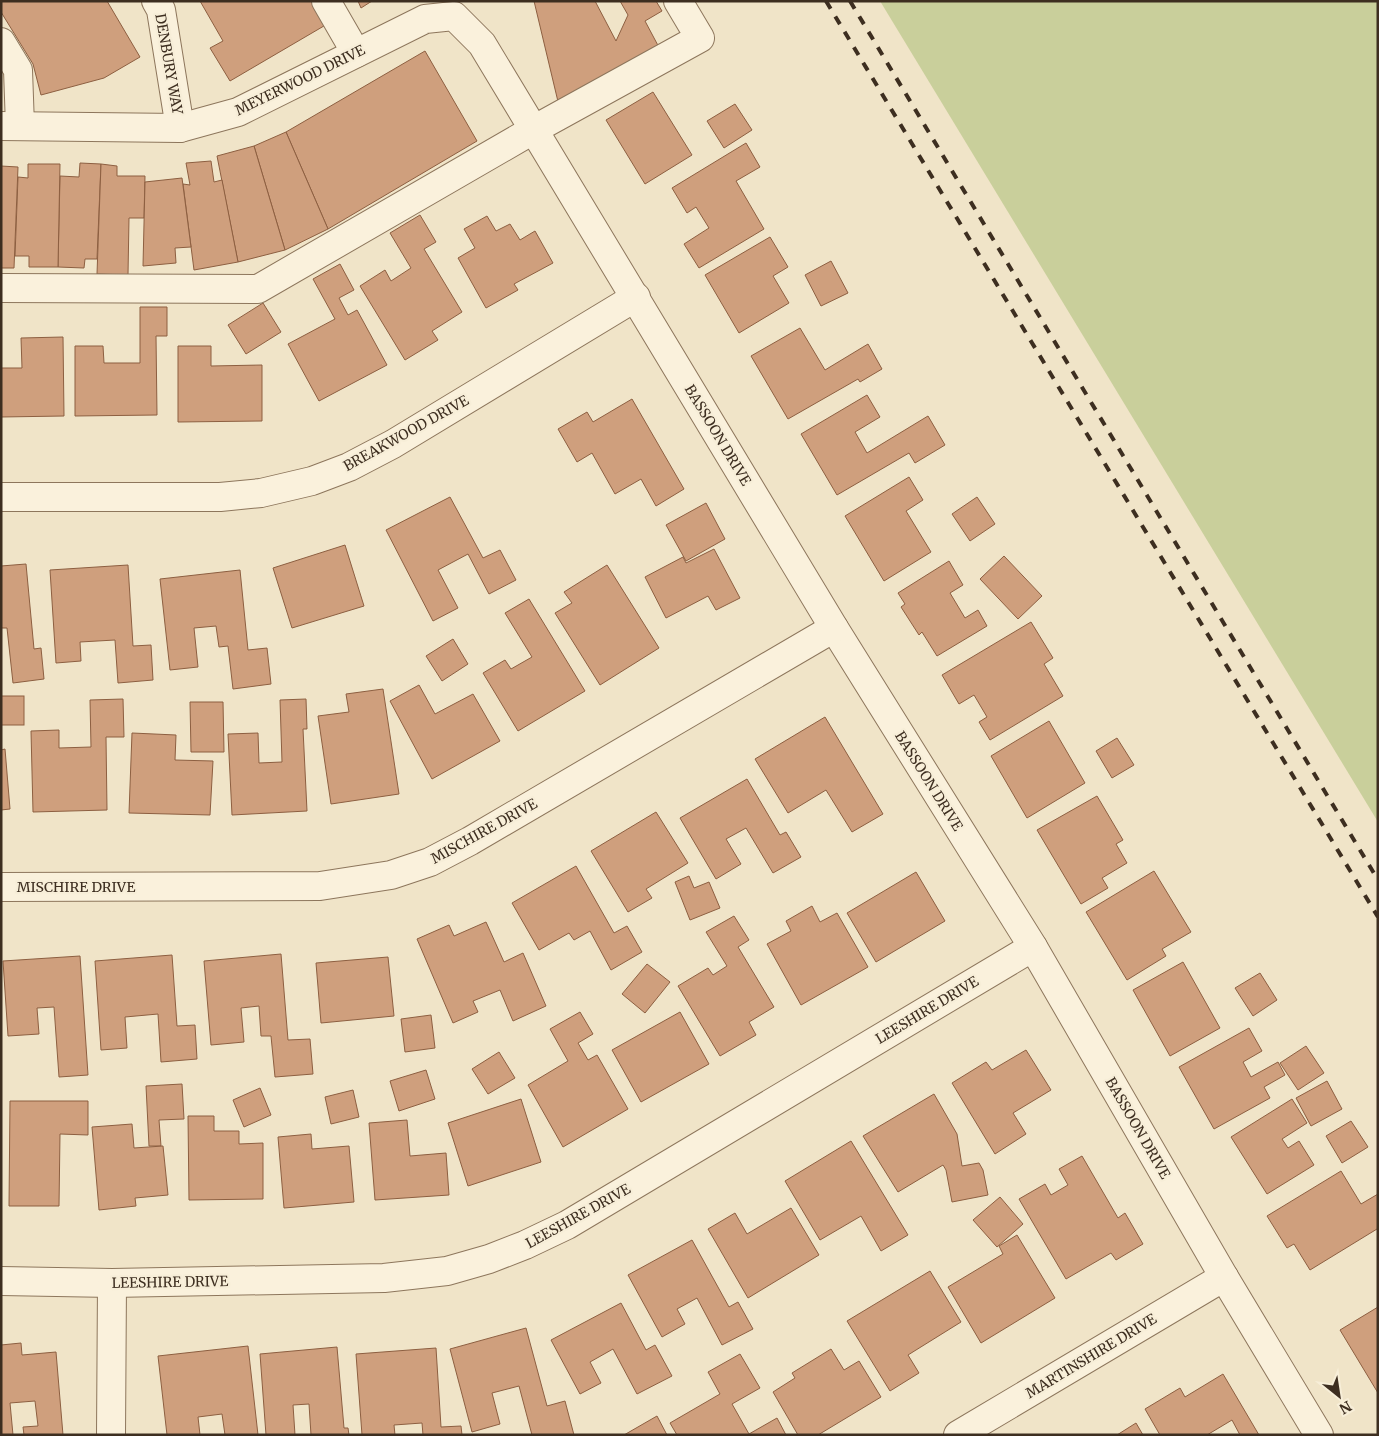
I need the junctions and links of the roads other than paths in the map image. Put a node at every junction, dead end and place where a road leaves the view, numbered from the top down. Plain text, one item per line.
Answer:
1 (156, 1) edge
2 (326, 1) edge
3 (678, 1) edge
4 (1, 42) edge
5 (356, 53) junction
6 (11, 126) edge
7 (180, 128) junction
8 (534, 130) junction
9 (1, 288) edge
10 (636, 297) junction
11 (1, 497) edge
12 (834, 628) junction
13 (1, 887) edge
14 (1033, 946) junction
15 (1224, 1277) junction
16 (1, 1281) edge
17 (112, 1283) junction
18 (110, 1435) edge
19 (958, 1435) edge
20 (1319, 1435) edge

1 - 7 street, DENBURY WAY
2 - 5 street
3 - 8 street
4 - 6 street
5 - 7 street, MEYERWOOD DRIVE
5 - 8 street, MEYERWOOD DRIVE
6 - 7 street, MEYERWOOD DRIVE
8 - 9 street
8 - 10 street, BASSOON DRIVE
10 - 11 street, BREAKWOOD DRIVE
10 - 12 street, BASSOON DRIVE
12 - 13 street, MISCHIRE DRIVE
12 - 14 street, BASSOON DRIVE
14 - 15 street, BASSOON DRIVE
14 - 17 street, LEESHIRE DRIVE
15 - 19 street, MARTINSHIRE DRIVE
15 - 20 street, BASSOON DRIVE
16 - 17 street, LEESHIRE DRIVE
17 - 18 street

